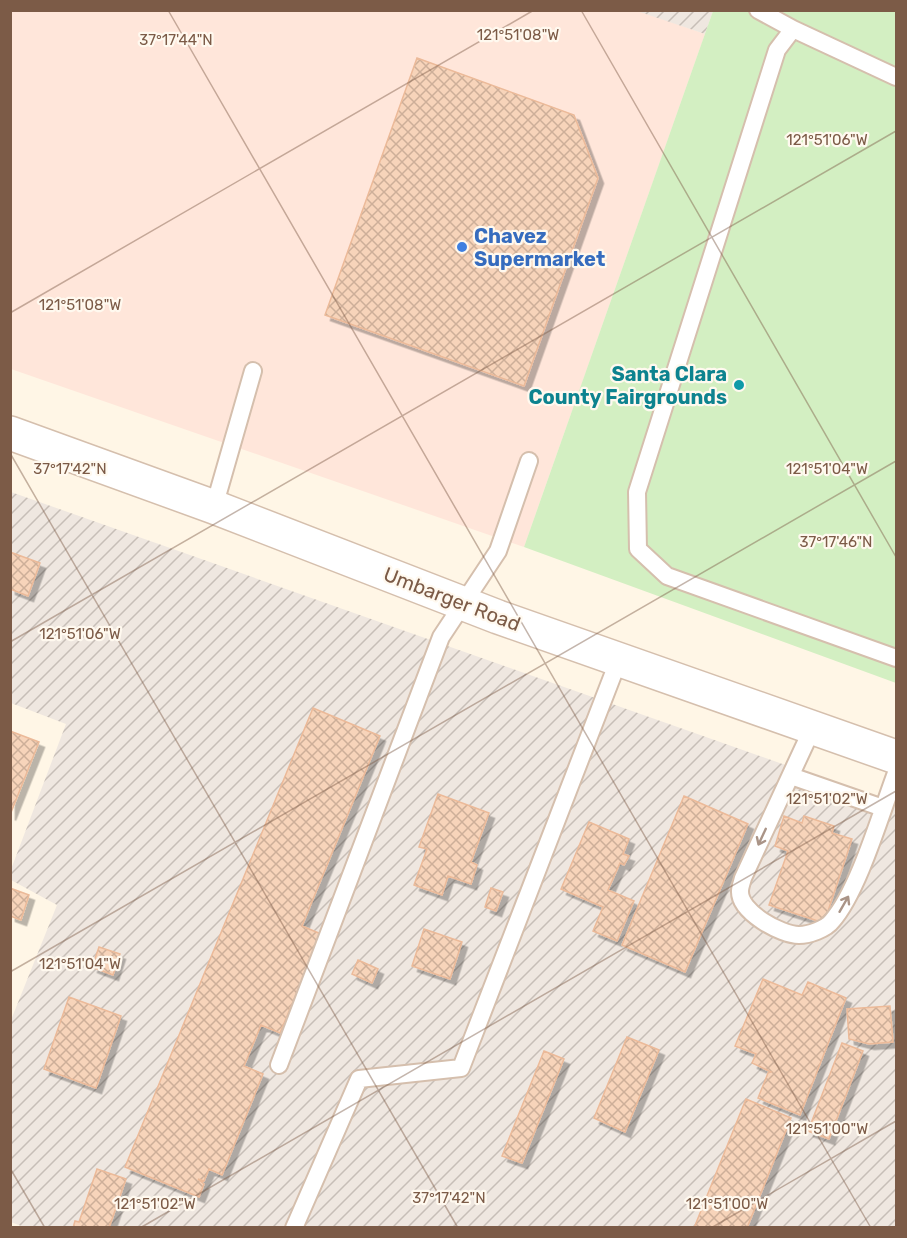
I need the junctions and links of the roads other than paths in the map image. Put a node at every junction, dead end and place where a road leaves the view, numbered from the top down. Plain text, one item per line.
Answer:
1 (758, 10) edge
2 (794, 29) junction
3 (897, 77) edge
4 (253, 371) dead end
5 (10, 433) edge
6 (529, 461) dead end
7 (214, 507) junction
8 (464, 603) junction
9 (897, 658) edge
10 (620, 659) junction
11 (813, 727) junction
12 (897, 757) edge
13 (897, 773) edge
14 (791, 776) junction
15 (883, 807) junction
16 (279, 1065) dead end
17 (294, 1227) edge

1 - 2 lane
2 - 3 lane
2 - 9 lane
4 - 7 lane
5 - 7 street, Umbarger Road
6 - 8 lane
7 - 8 street, Umbarger Road
8 - 10 street, Umbarger Road
8 - 16 lane
10 - 11 street, Umbarger Road
10 - 17 lane
11 - 12 street, Umbarger Road
11 - 14 lane
13 - 15 lane
14 - 15 lane
14 -> 15 lane

